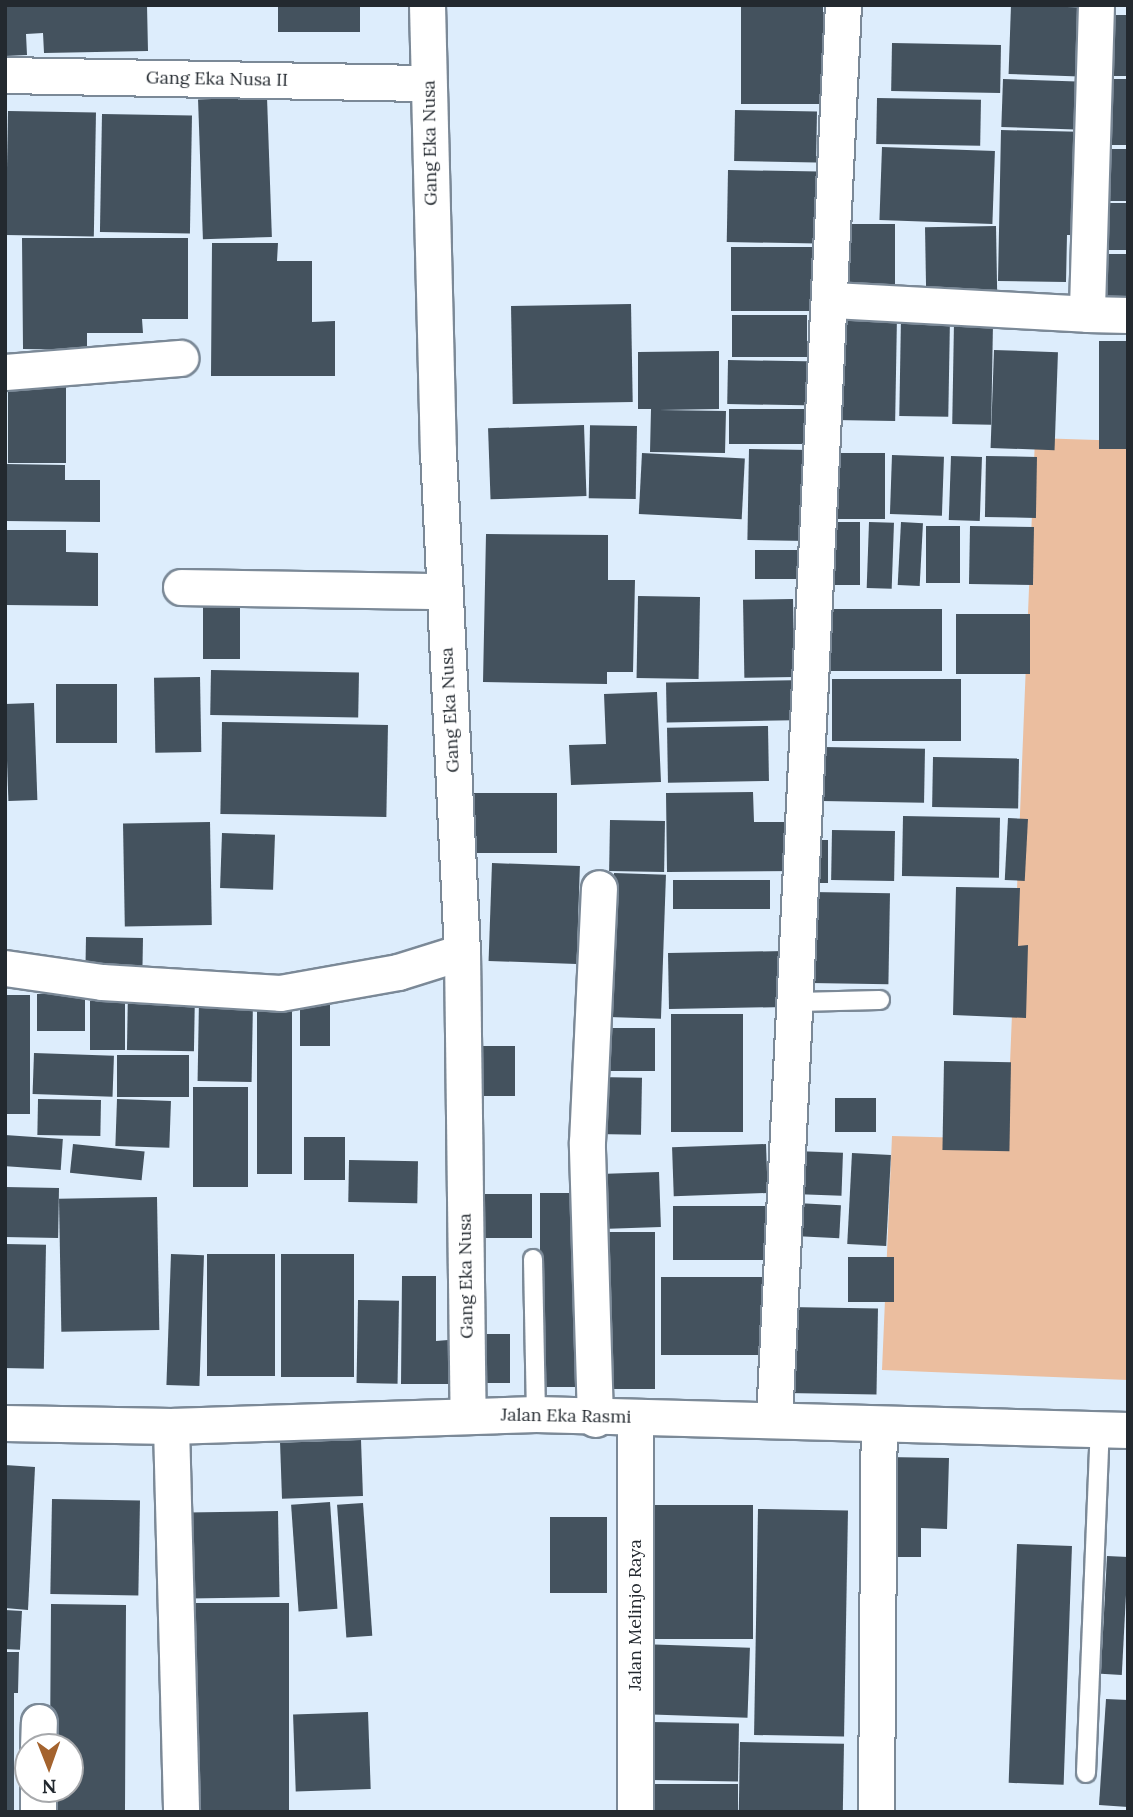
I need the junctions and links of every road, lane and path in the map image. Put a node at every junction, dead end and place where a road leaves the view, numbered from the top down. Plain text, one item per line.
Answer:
1 (427, 5) edge
2 (844, 5) edge
3 (1096, 5) edge
4 (5, 75) edge
5 (428, 83) junction
6 (832, 300) junction
7 (1087, 314) junction
8 (1128, 315) edge
9 (180, 358) dead end
10 (5, 372) edge
11 (181, 587) dead end
12 (444, 591) junction
13 (599, 888) dead end
14 (462, 952) junction
15 (5, 968) edge
16 (880, 1000) dead end
17 (797, 1002) junction
18 (533, 1259) dead end
19 (468, 1414) junction
20 (536, 1414) junction
21 (635, 1418) junction
22 (594, 1419) junction
23 (774, 1420) junction
24 (5, 1423) edge
25 (879, 1425) junction
26 (171, 1426) junction
27 (1114, 1430) edge
28 (1086, 1773) dead end
29 (181, 1812) edge
30 (635, 1812) edge
31 (876, 1812) edge

1 - 5 street, Gang Eka Nusa
2 - 6 street
3 - 7 street
4 - 5 street, Gang Eka Nusa II
5 - 12 street, Gang Eka Nusa
6 - 7 street
6 - 17 street
7 - 8 street
9 - 10 street
11 - 12 street
12 - 14 street, Gang Eka Nusa
13 - 22 street
14 - 15 street
14 - 19 street, Gang Eka Nusa
16 - 17 lane
17 - 23 street
18 - 20 lane
19 - 20 street, Jalan Eka Rasmi
19 - 26 street, Jalan Eka Rasmi
20 - 22 street, Jalan Eka Rasmi
21 - 22 street, Jalan Eka Rasmi
21 - 23 street, Jalan Eka Rasmi
21 - 30 street, Jalan Melinjo Raya
23 - 25 street, Jalan Eka Rasmi
24 - 26 street, Jalan Eka Rasmi
25 - 27 street, Jalan Eka Rasmi
25 - 31 street
26 - 29 street
27 - 28 lane

